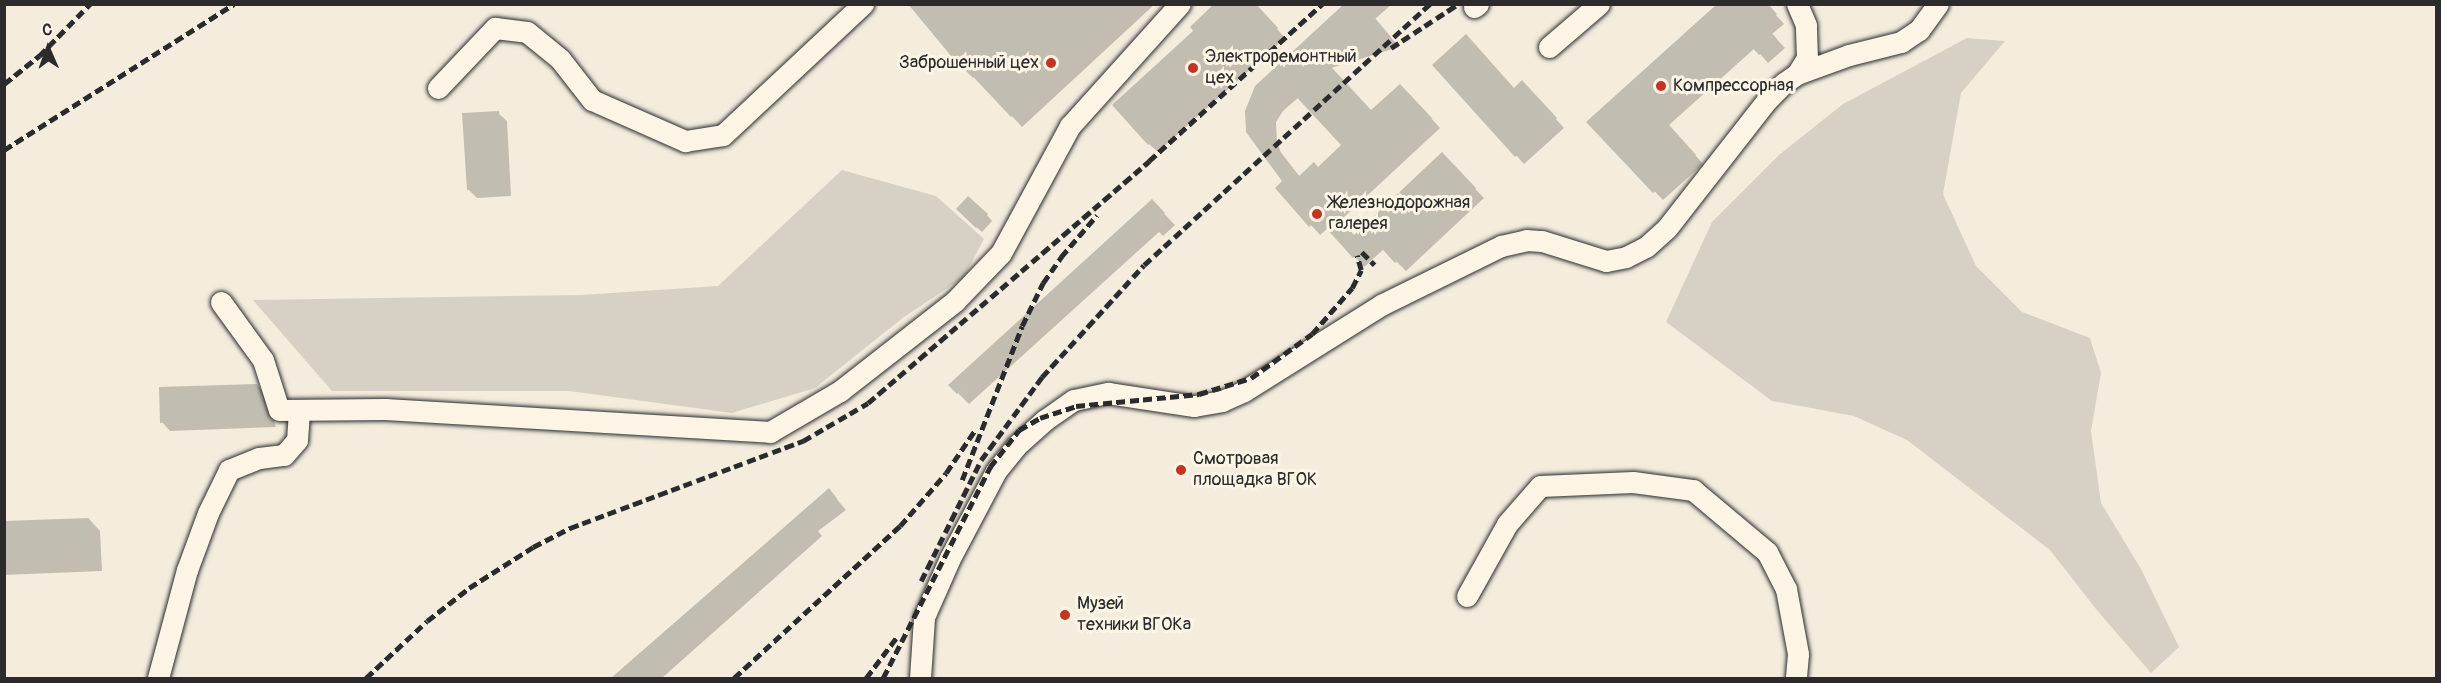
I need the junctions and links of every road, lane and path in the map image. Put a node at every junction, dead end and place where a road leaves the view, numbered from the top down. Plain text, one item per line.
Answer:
1 (863, 4) edge
2 (1180, 4) edge
3 (1599, 4) edge
4 (1797, 4) edge
5 (1938, 4) edge
6 (1549, 47) dead end
7 (1797, 74) junction
8 (438, 88) dead end
9 (221, 302) dead end
10 (299, 410) junction
11 (1467, 596) dead end
12 (158, 678) edge
13 (920, 678) edge
14 (1796, 678) edge

1 - 8 lane
2 - 10 lane
3 - 6 lane
4 - 7 lane
5 - 7 lane
7 - 13 lane
9 - 10 lane
10 - 12 lane
11 - 14 lane

